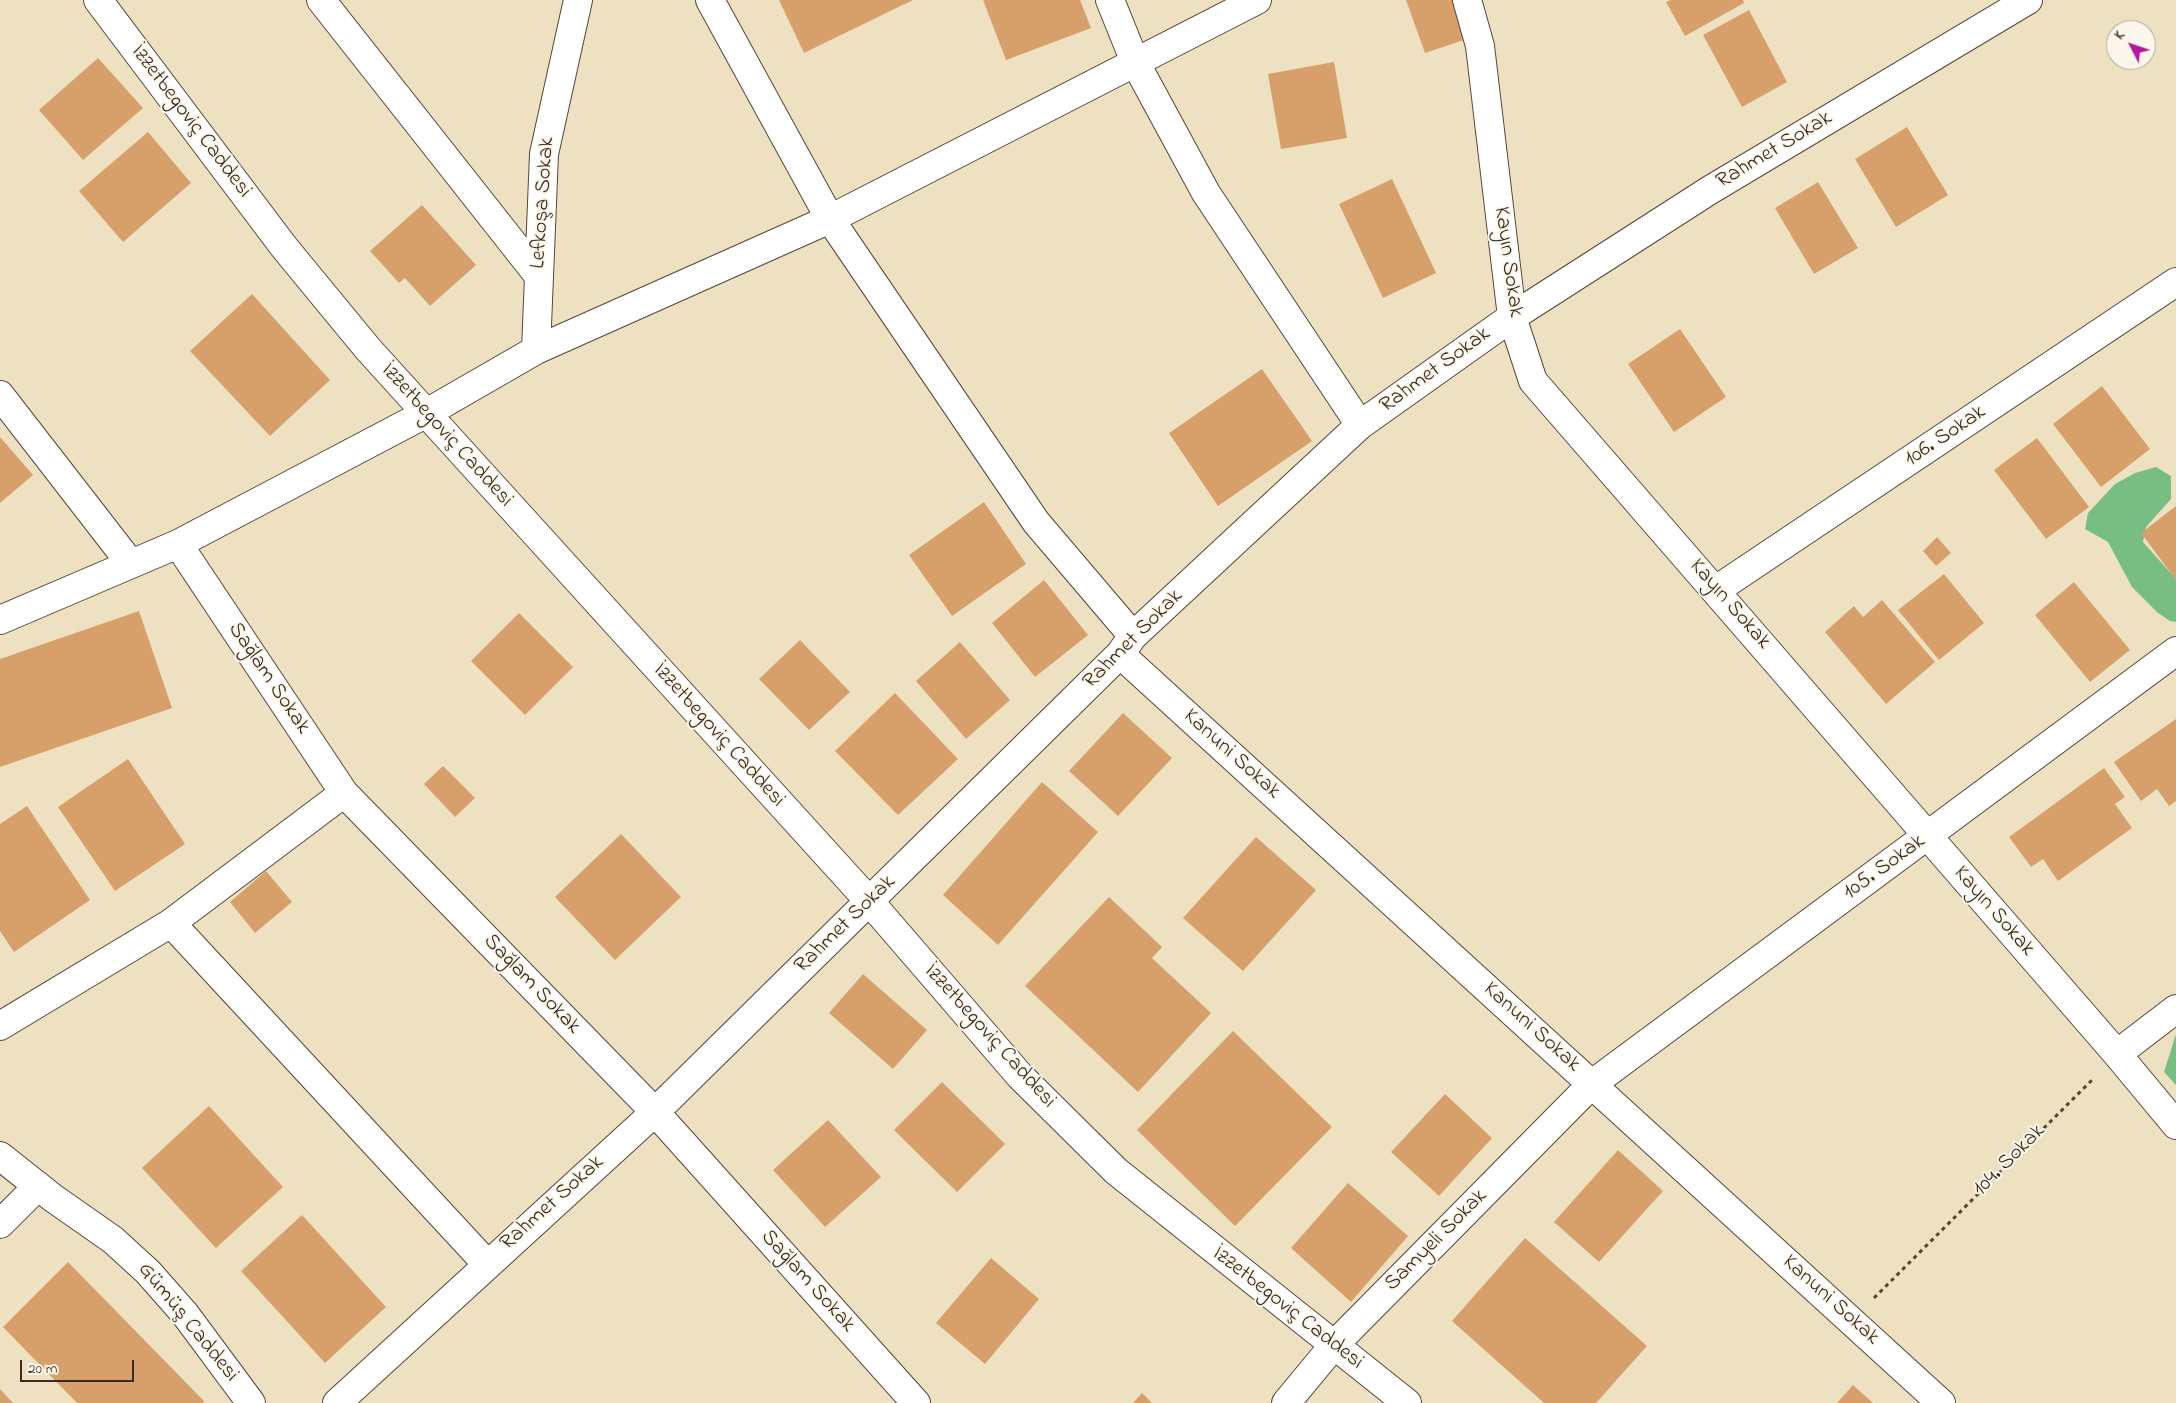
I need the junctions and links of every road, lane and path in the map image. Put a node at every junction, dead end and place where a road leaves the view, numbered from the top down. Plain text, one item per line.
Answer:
1 (98, 0) edge
2 (321, 0) edge
3 (578, 0) edge
4 (710, 0) edge
5 (1110, 0) edge
6 (1256, 0) edge
7 (1467, 0) edge
8 (2028, 0) edge
9 (1134, 62) junction
10 (830, 219) junction
11 (538, 275) junction
12 (2176, 282) edge
13 (1512, 317) junction
14 (536, 350) junction
15 (0, 395) edge
16 (424, 414) junction
17 (1360, 425) junction
18 (178, 544) junction
19 (131, 564) junction
20 (1716, 590) junction
21 (0, 620) edge
22 (1126, 645) junction
23 (2176, 651) edge
24 (344, 792) junction
25 (1927, 837) junction
26 (870, 902) junction
27 (171, 923) junction
28 (2176, 1009) edge
29 (0, 1026) edge
30 (2117, 1054) junction
31 (1592, 1084) junction
32 (655, 1112) junction
33 (2176, 1125) edge
34 (0, 1156) edge
35 (38, 1186) junction
36 (0, 1224) edge
37 (487, 1264) junction
38 (1851, 1320) junction
39 (1334, 1345) junction
40 (251, 1403) edge
41 (337, 1403) edge
42 (916, 1403) edge
43 (1286, 1403) edge
44 (1408, 1403) edge
45 (1941, 1403) edge

1 - 16 street, İzzetbegoviç Caddesi
2 - 11 street
3 - 11 street, Lefkoşa Sokak
4 - 10 street, Kanuni Sokak
5 - 9 street
6 - 9 street
7 - 13 street, Kayın Sokak
8 - 13 street, Rahmet Sokak
9 - 10 street
9 - 17 street
10 - 14 street
10 - 22 street, Kanuni Sokak
11 - 14 street, Lefkoşa Sokak
12 - 20 street, 106. Sokak
13 - 17 street, Rahmet Sokak
13 - 20 street, Kayın Sokak
14 - 16 street
15 - 19 street
16 - 18 street
16 - 26 street, İzzetbegoviç Caddesi
17 - 22 street, Rahmet Sokak
18 - 19 street
18 - 24 street, Sağlam Sokak
19 - 21 street
20 - 25 street, Kayın Sokak
22 - 26 street, Rahmet Sokak
22 - 31 street, Kanuni Sokak
23 - 25 street, 105. Sokak
24 - 27 street
24 - 32 street, Sağlam Sokak
25 - 30 street, Kayın Sokak
25 - 31 street, 105. Sokak
26 - 32 street, Rahmet Sokak
26 - 39 street, İzzetbegoviç Caddesi
27 - 29 street
27 - 37 street
28 - 30 street
30 - 33 street, Kayın Sokak
30 - 38 path, 104. Sokak
31 - 38 street, Kanuni Sokak
31 - 39 street, Samyeli Sokak
32 - 37 street, Rahmet Sokak
32 - 42 street, Sağlam Sokak
34 - 35 street, Gümüş Caddesi
35 - 36 street
35 - 40 street, Gümüş Caddesi
37 - 41 street, Rahmet Sokak
38 - 45 street, Kanuni Sokak
39 - 43 street, Samyeli Sokak
39 - 44 street, İzzetbegoviç Caddesi

